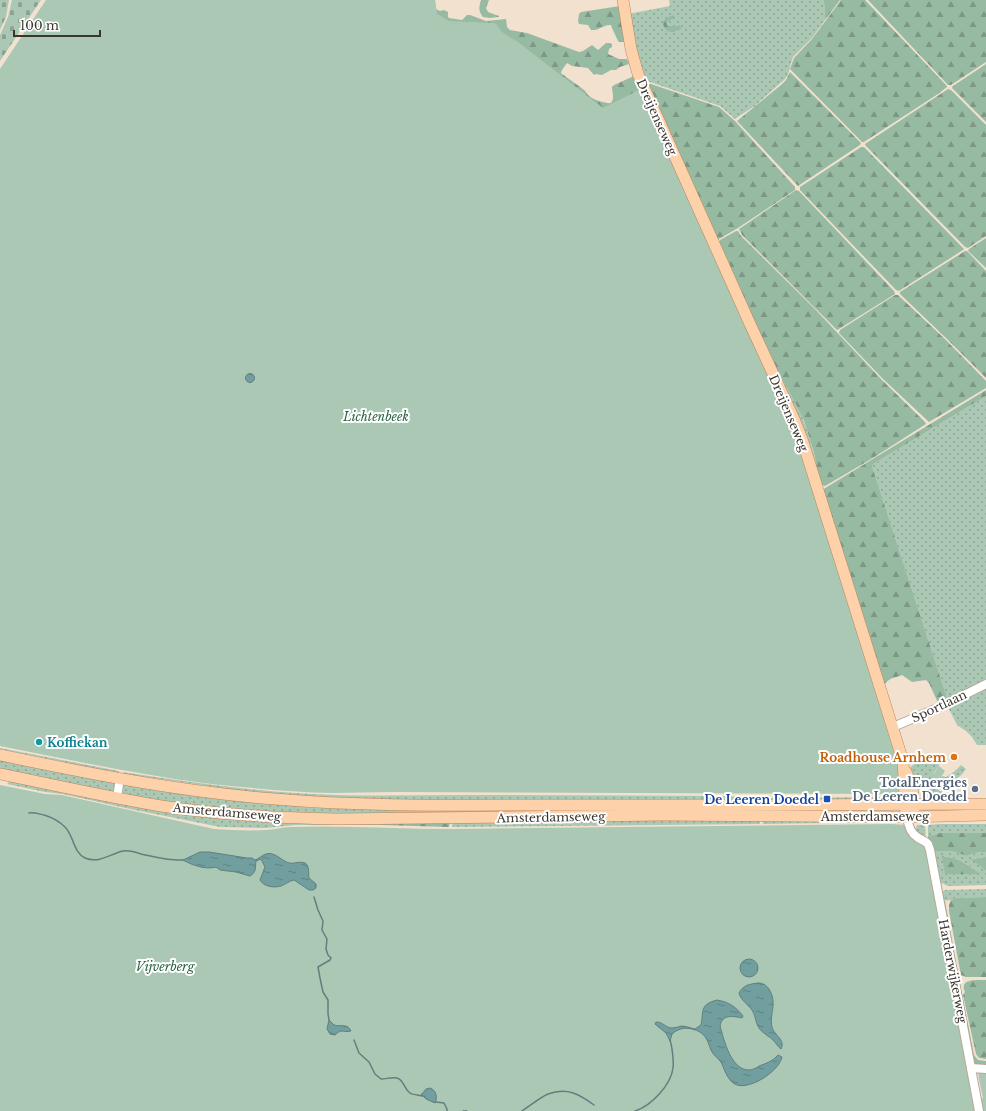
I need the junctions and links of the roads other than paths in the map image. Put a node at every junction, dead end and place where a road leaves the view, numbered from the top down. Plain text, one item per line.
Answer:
1 (623, 0) edge
2 (986, 684) edge
3 (893, 727) junction
4 (0, 755) edge
5 (0, 774) edge
6 (120, 778) junction
7 (117, 798) junction
8 (986, 804) edge
9 (910, 805) junction
10 (986, 815) edge
11 (910, 817) junction
12 (971, 1068) junction
13 (986, 1070) edge
14 (980, 1111) edge

1 - 3 main road, Dreijenseweg
2 - 3 street, Sportlaan
3 - 9 main road, Dreijenseweg
4 - 6 main road, Amsterdamseweg
5 - 7 main road, Amsterdamseweg
6 - 7 street
6 - 9 main road, Amsterdamseweg
7 - 11 main road, Amsterdamseweg
8 - 9 main road, Amsterdamseweg
9 - 11 main road, Dreijenseweg
10 - 11 main road, Amsterdamseweg
11 - 12 street, Harderwijkerweg
12 - 13 street
12 - 14 street, Harderwijkerweg

